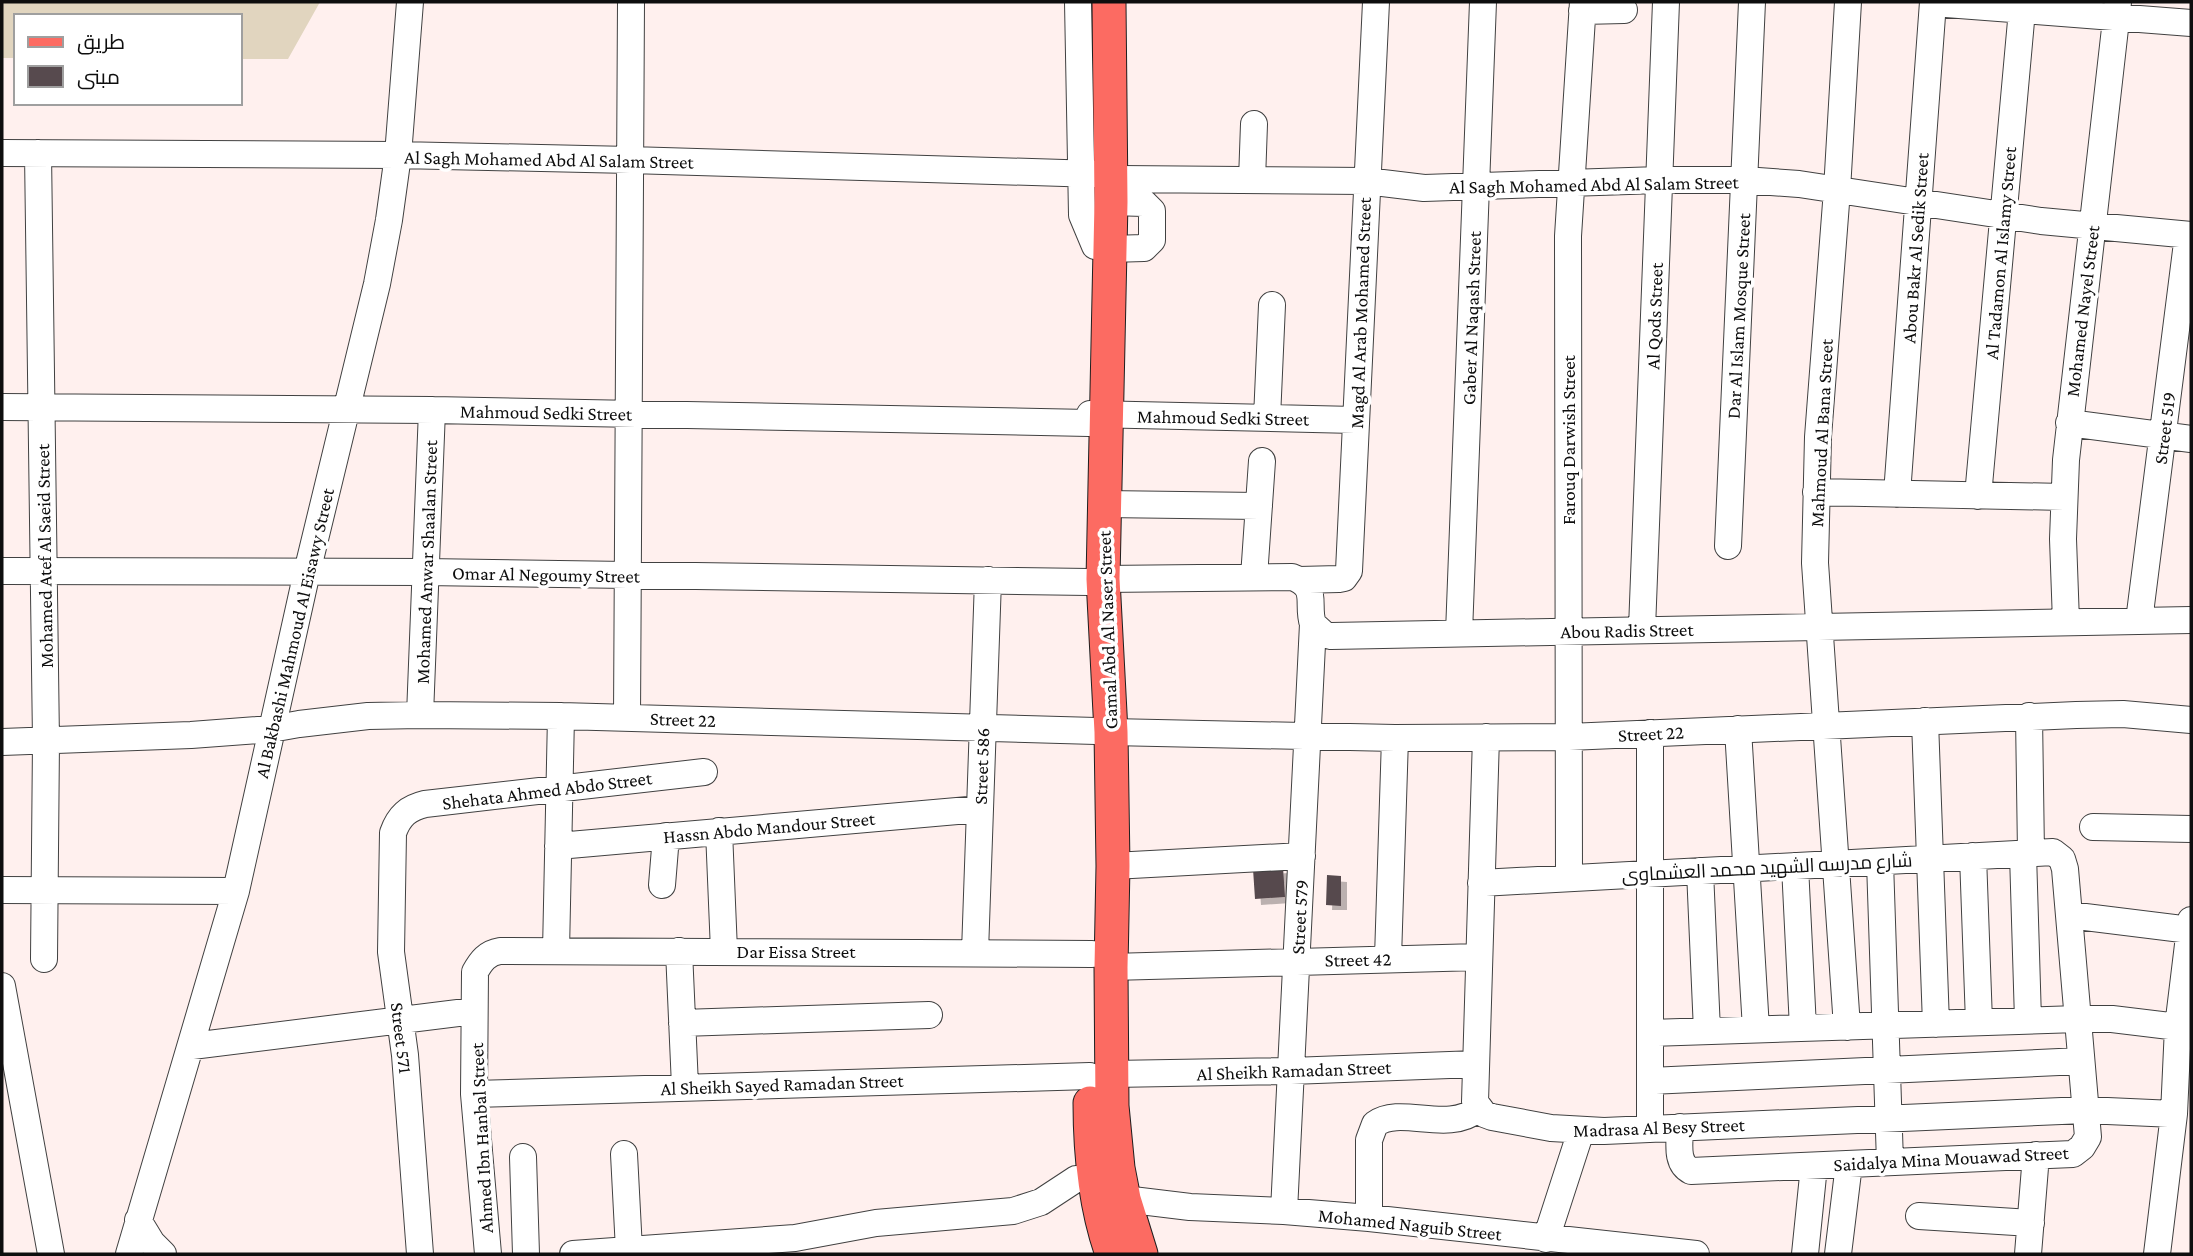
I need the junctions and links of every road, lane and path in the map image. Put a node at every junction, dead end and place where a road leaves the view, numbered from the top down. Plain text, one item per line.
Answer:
1 (410, 2) edge
2 (631, 2) edge
3 (1078, 2) edge
4 (1096, 2) edge
5 (1109, 2) edge
6 (1122, 2) edge
7 (1376, 2) edge
8 (1483, 2) edge
9 (1666, 2) edge
10 (1752, 2) edge
11 (1848, 2) edge
12 (1933, 2) edge
13 (1583, 6) edge
14 (1624, 10) dead end
15 (2022, 10) junction
16 (2118, 10) edge
17 (2191, 23) edge
18 (1254, 124) dead end
19 (2, 153) edge
20 (38, 153) junction
21 (398, 156) junction
22 (630, 160) junction
23 (1252, 180) junction
24 (1659, 180) junction
25 (1744, 180) junction
26 (1366, 181) junction
27 (1102, 182) junction
28 (1570, 183) junction
29 (1476, 186) junction
30 (1837, 190) junction
31 (1918, 202) junction
32 (2003, 216) junction
33 (2091, 227) junction
34 (2190, 235) edge
35 (1272, 305) dead end
36 (2, 407) edge
37 (43, 407) junction
38 (347, 409) junction
39 (432, 410) junction
40 (629, 413) junction
41 (1095, 417) junction
42 (1267, 418) junction
43 (1356, 420) junction
44 (2069, 423) junction
45 (2163, 436) junction
46 (2191, 439) edge
47 (1262, 461) dead end
48 (1816, 492) junction
49 (1897, 494) junction
50 (1978, 496) junction
51 (2064, 497) junction
52 (1104, 504) junction
53 (1259, 506) junction
54 (1728, 546) dead end
55 (2, 571) edge
56 (43, 571) junction
57 (307, 572) junction
58 (425, 572) junction
59 (628, 575) junction
60 (1254, 577) junction
61 (988, 580) junction
62 (1299, 580) junction
63 (1096, 581) junction
64 (2191, 620) edge
65 (2140, 621) junction
66 (2066, 622) junction
67 (1314, 624) junction
68 (1820, 627) junction
69 (1642, 629) junction
70 (1569, 631) junction
71 (1459, 634) junction
72 (420, 715) junction
73 (561, 716) junction
74 (2029, 716) junction
75 (627, 718) junction
76 (2191, 720) edge
77 (1925, 721) junction
78 (1827, 726) junction
79 (271, 729) junction
80 (983, 729) junction
81 (1738, 729) junction
82 (1103, 731) junction
83 (1650, 733) junction
84 (1308, 737) junction
85 (1486, 737) junction
86 (1569, 737) junction
87 (1395, 738) junction
88 (46, 741) junction
89 (2, 742) edge
90 (704, 772) dead end
91 (560, 788) junction
92 (980, 808) junction
93 (397, 822) joint
94 (2093, 827) dead end
95 (2191, 829) edge
96 (719, 831) junction
97 (666, 836) junction
98 (558, 846) junction
99 (2036, 853) junction
100 (1302, 856) junction
101 (1973, 856) junction
102 (1930, 859) junction
103 (1880, 862) junction
104 (1837, 864) junction
105 (1113, 866) junction
106 (1795, 866) junction
107 (1746, 869) junction
108 (1700, 871) junction
109 (1650, 873) junction
110 (1569, 878) junction
111 (1481, 883) junction
112 (662, 885) dead end
113 (2, 890) edge
114 (236, 891) junction
115 (44, 892) junction
116 (2069, 915) junction
117 (2191, 925) edge
118 (500, 951) joint
119 (556, 951) junction
120 (679, 951) junction
121 (724, 951) junction
122 (975, 952) junction
123 (1479, 957) junction
124 (1388, 958) junction
125 (44, 959) dead end
126 (1101, 960) junction
127 (1297, 960) junction
128 (2, 986) edge
129 (474, 1012) junction
130 (929, 1015) dead end
131 (2078, 1019) junction
132 (401, 1020) junction
133 (2028, 1020) junction
134 (1979, 1022) junction
135 (682, 1023) junction
136 (1936, 1024) junction
137 (1886, 1025) junction
138 (1847, 1027) junction
139 (2178, 1027) junction
140 (1803, 1028) junction
141 (1756, 1029) junction
142 (1707, 1031) junction
143 (1650, 1033) junction
144 (192, 1046) junction
145 (2081, 1061) junction
146 (1476, 1064) junction
147 (1291, 1071) junction
148 (1887, 1071) junction
149 (1101, 1075) junction
150 (1650, 1081) junction
151 (685, 1086) junction
152 (474, 1094) junction
153 (1478, 1109) junction
154 (2085, 1110) junction
155 (2174, 1114) junction
156 (1889, 1118) junction
157 (1680, 1127) junction
158 (1650, 1129) junction
159 (1581, 1130) junction
160 (624, 1154) dead end
161 (2036, 1156) junction
162 (523, 1157) dead end
163 (1890, 1162) junction
164 (1849, 1164) junction
165 (1814, 1166) junction
166 (1095, 1179) junction
167 (1124, 1199) junction
168 (1284, 1211) junction
169 (1919, 1216) dead end
170 (1369, 1218) junction
171 (138, 1220) junction
172 (2031, 1223) junction
173 (1546, 1239) junction
174 (629, 1250) junction
175 (51, 1254) edge
176 (129, 1254) edge
177 (163, 1254) edge
178 (420, 1254) edge
179 (488, 1254) edge
180 (526, 1254) edge
181 (573, 1254) edge
182 (1112, 1254) edge
183 (1140, 1254) edge
184 (1696, 1254) edge
185 (1805, 1254) edge
186 (1838, 1254) edge
187 (2028, 1254) edge
188 (2157, 1254) edge

1 - 21 street, Al Bakbashi Mahmoud Al Eisawy Street
2 - 22 street
3 - 27 street
4 - 27 main road, Gamal Abd Al Naser Street
5 - 27 main road, Gamal Abd Al Naser Street
6 - 27 street
7 - 26 street, Magd Al Arab Mohamed Street
8 - 29 street, Gaber Al Naqash Street
9 - 24 street, Al Qods Street
10 - 25 street, Dar Al Islam Mosque Street
11 - 30 street, Mahmoud Al Bana Street
12 - 15 street
12 - 31 street, Abou Bakr Al Sedik Street
13 - 14 street
13 - 28 street, Farouq Darwish Street
15 - 16 street
15 - 32 street, Al Tadamon Al Islamy Street
16 - 17 street
16 - 33 street, Mohamed Nayel Street
18 - 23 street
19 - 20 street, Al Sagh Mohamed Abd Al Salam Street
20 - 21 street, Al Sagh Mohamed Abd Al Salam Street
20 - 37 street, Mohamed Atef Al Saeid Street
21 - 22 street, Al Sagh Mohamed Abd Al Salam Street
21 - 38 street, Al Bakbashi Mahmoud Al Eisawy Street
22 - 27 street, Al Sagh Mohamed Abd Al Salam Street
22 - 40 street
23 - 26 street, Al Sagh Mohamed Abd Al Salam Street
23 - 27 street, Al Sagh Mohamed Abd Al Salam Street
24 - 25 street, Al Sagh Mohamed Abd Al Salam Street
24 - 28 street, Al Sagh Mohamed Abd Al Salam Street
24 - 69 street, Al Qods Street
25 - 30 street, Al Sagh Mohamed Abd Al Salam Street
25 - 54 street, Dar Al Islam Mosque Street
26 - 29 street, Al Sagh Mohamed Abd Al Salam Street
26 - 43 street, Magd Al Arab Mohamed Street
27 - 41 main road, Gamal Abd Al Naser Street
28 - 29 street, Al Sagh Mohamed Abd Al Salam Street
28 - 70 street, Farouq Darwish Street
29 - 71 street, Gaber Al Naqash Street
30 - 31 street, Al Sagh Mohamed Abd Al Salam Street
30 - 48 street, Mahmoud Al Bana Street
31 - 32 street, Al Sagh Mohamed Abd Al Salam Street
31 - 49 street, Abou Bakr Al Sedik Street
32 - 33 street, Al Sagh Mohamed Abd Al Salam Street
32 - 50 street, Al Tadamon Al Islamy Street
33 - 34 street, Al Sagh Mohamed Abd Al Salam Street
33 - 44 street, Mohamed Nayel Street
34 - 45 street, Street 519
35 - 42 street
36 - 37 street, Mahmoud Sedki Street
37 - 38 street, Mahmoud Sedki Street
37 - 56 street, Mohamed Atef Al Saeid Street
38 - 39 street, Mahmoud Sedki Street
38 - 57 street, Al Bakbashi Mahmoud Al Eisawy Street
39 - 40 street, Mahmoud Sedki Street
39 - 58 street, Mohamed Anwar Shaalan Street
40 - 41 street, Mahmoud Sedki Street
40 - 59 street
41 - 42 street, Mahmoud Sedki Street
41 - 52 main road, Gamal Abd Al Naser Street
41 - 63 main road, Gamal Abd Al Naser Street
42 - 43 street, Mahmoud Sedki Street
43 - 62 street, Magd Al Arab Mohamed Street
44 - 45 street
44 - 51 street, Mohamed Nayel Street
45 - 46 street
45 - 65 street, Street 519
47 - 53 street
48 - 49 street
48 - 68 street, Mahmoud Al Bana Street
49 - 50 street
50 - 51 street
51 - 66 street, Mohamed Nayel Street
52 - 53 street
52 - 63 main road, Gamal Abd Al Naser Street
53 - 60 street
55 - 56 street, Omar Al Negoumy Street
56 - 57 street, Omar Al Negoumy Street
56 - 88 street, Mohamed Atef Al Saeid Street
57 - 58 street, Omar Al Negoumy Street
57 - 79 street, Al Bakbashi Mahmoud Al Eisawy Street
58 - 59 street, Omar Al Negoumy Street
58 - 72 street, Mohamed Anwar Shaalan Street
59 - 61 street, Omar Al Negoumy Street
59 - 75 street
60 - 62 street
60 - 63 street
61 - 63 street, Omar Al Negoumy Street
61 - 80 street, Street 586
62 - 67 street
63 - 82 main road, Gamal Abd Al Naser Street
64 - 65 street, Abou Radis Street
65 - 66 street, Abou Radis Street
66 - 68 street, Abou Radis Street
67 - 71 street, Abou Radis Street
67 - 84 street, Street 579
68 - 69 street, Abou Radis Street
68 - 78 street, Mahmoud Al Bana Street
69 - 70 street, Abou Radis Street
70 - 71 street, Abou Radis Street
70 - 86 street, Farouq Darwish Street
72 - 73 street, Street 22
72 - 79 street, Street 22
73 - 75 street, Street 22
73 - 91 street
74 - 76 street, Street 22
74 - 77 street, Street 22
74 - 99 street
75 - 80 street, Street 22
77 - 78 street, Street 22
77 - 102 street
78 - 81 street, Street 22
78 - 104 street, Mahmoud Al Bana Street
79 - 88 street, Street 22
79 - 114 street, Al Bakbashi Mahmoud Al Eisawy Street
80 - 82 street, Street 22
80 - 92 street, Street 586
81 - 83 street, Street 22
81 - 107 street
82 - 84 street, Street 22
82 - 105 main road, Gamal Abd Al Naser Street
82 - 126 main road, Gamal Abd Al Naser Street
83 - 86 street, Street 22
83 - 109 street
84 - 87 street, Street 22
84 - 100 street, Street 579
85 - 86 street, Street 22
85 - 87 street, Street 22
85 - 111 street
86 - 110 street, Farouq Darwish Street
87 - 124 street
88 - 89 street, Street 22
88 - 115 street, Mohamed Atef Al Saeid Street
90 - 91 street, Shehata Ahmed Abdo Street
91 - 93 street, Shehata Ahmed Abdo Street
91 - 98 street
92 - 96 street, Hassn Abdo Mandour Street
92 - 122 street, Street 586
93 - 132 street, Street 571
94 - 95 street
96 - 97 street, Hassn Abdo Mandour Street
96 - 121 street
97 - 98 street, Hassn Abdo Mandour Street
97 - 112 street
98 - 119 street
99 - 101 street, شارع مدرسه الشهيد محمد العشماوى
99 - 116 street, Saidalya Mina Mouawad Street
99 - 133 street
100 - 105 street
100 - 127 street, Street 579
101 - 102 street, شارع مدرسه الشهيد محمد العشماوى
101 - 134 street
102 - 103 street, شارع مدرسه الشهيد محمد العشماوى
102 - 136 street
103 - 104 street, شارع مدرسه الشهيد محمد العشماوى
103 - 137 street
104 - 106 street, شارع مدرسه الشهيد محمد العشماوى
104 - 138 street, Mahmoud Al Bana Street
105 - 126 main road, Gamal Abd Al Naser Street
106 - 107 street, شارع مدرسه الشهيد محمد العشماوى
106 - 140 street
107 - 108 street, شارع مدرسه الشهيد محمد العشماوى
107 - 141 street
108 - 109 street, شارع مدرسه الشهيد محمد العشماوى
108 - 142 street
109 - 110 street, شارع مدرسه الشهيد محمد العشماوى
109 - 143 street
110 - 111 street, شارع مدرسه الشهيد محمد العشماوى
111 - 123 street
113 - 115 street
114 - 115 street
114 - 144 street, Al Bakbashi Mahmoud Al Eisawy Street
115 - 125 street, Mohamed Atef Al Saeid Street
116 - 117 street
116 - 131 street, Saidalya Mina Mouawad Street
117 - 139 street
118 - 119 street, Dar Eissa Street
118 - 129 street, Ahmed Ibn Hanbal Street
119 - 120 street, Dar Eissa Street
120 - 121 street, Dar Eissa Street
120 - 135 street
121 - 122 street, Dar Eissa Street
122 - 126 street, Dar Eissa Street
123 - 124 street, Street 42
123 - 146 street
124 - 127 street, Street 42
126 - 127 street, Street 42
126 - 149 main road, Gamal Abd Al Naser Street
127 - 147 street, Street 579
128 - 175 street
129 - 132 street
129 - 152 street, Ahmed Ibn Hanbal Street
130 - 135 street
131 - 133 street
131 - 139 street
131 - 145 street, Saidalya Mina Mouawad Street
132 - 144 street
132 - 178 street, Street 571
133 - 134 street
134 - 136 street
135 - 151 street
136 - 137 street
137 - 138 street
137 - 148 street
138 - 140 street
139 - 155 street
140 - 141 street
141 - 142 street
142 - 143 street
143 - 150 street
144 - 171 street, Al Bakbashi Mahmoud Al Eisawy Street
145 - 148 street
145 - 154 street, Saidalya Mina Mouawad Street
146 - 147 street, Al Sheikh Ramadan Street
146 - 153 street
147 - 149 street, Al Sheikh Ramadan Street
147 - 168 street, Street 579
148 - 150 street
148 - 156 street
149 - 151 street, Al Sheikh Sayed Ramadan Street
149 - 166 main road, Gamal Abd Al Naser Street
149 - 167 main road, Gamal Abd Al Naser Street
150 - 158 street
151 - 152 street, Al Sheikh Sayed Ramadan Street
152 - 179 street, Ahmed Ibn Hanbal Street
153 - 159 street, Madrasa Al Besy Street
153 - 170 street
154 - 155 street, Madrasa Al Besy Street
154 - 156 street, Madrasa Al Besy Street
154 - 161 street, Saidalya Mina Mouawad Street
155 - 188 street
156 - 157 street, Madrasa Al Besy Street
156 - 163 street
157 - 158 street, Madrasa Al Besy Street
157 - 165 street, Saidalya Mina Mouawad Street
158 - 159 street, Madrasa Al Besy Street
159 - 173 street
160 - 174 street
161 - 163 street, Saidalya Mina Mouawad Street
161 - 172 street
162 - 180 street
163 - 164 street, Saidalya Mina Mouawad Street
164 - 165 street, Saidalya Mina Mouawad Street
164 - 186 street
165 - 185 street
166 - 174 street
166 - 182 main road, Gamal Abd Al Naser Street
167 - 168 street, Mohamed Naguib Street
167 - 183 main road, Gamal Abd Al Naser Street
168 - 170 street, Mohamed Naguib Street
169 - 172 street
170 - 173 street, Mohamed Naguib Street
171 - 176 street, Al Bakbashi Mahmoud Al Eisawy Street
171 - 177 street
172 - 187 street
173 - 184 street, Mohamed Naguib Street
174 - 181 street

